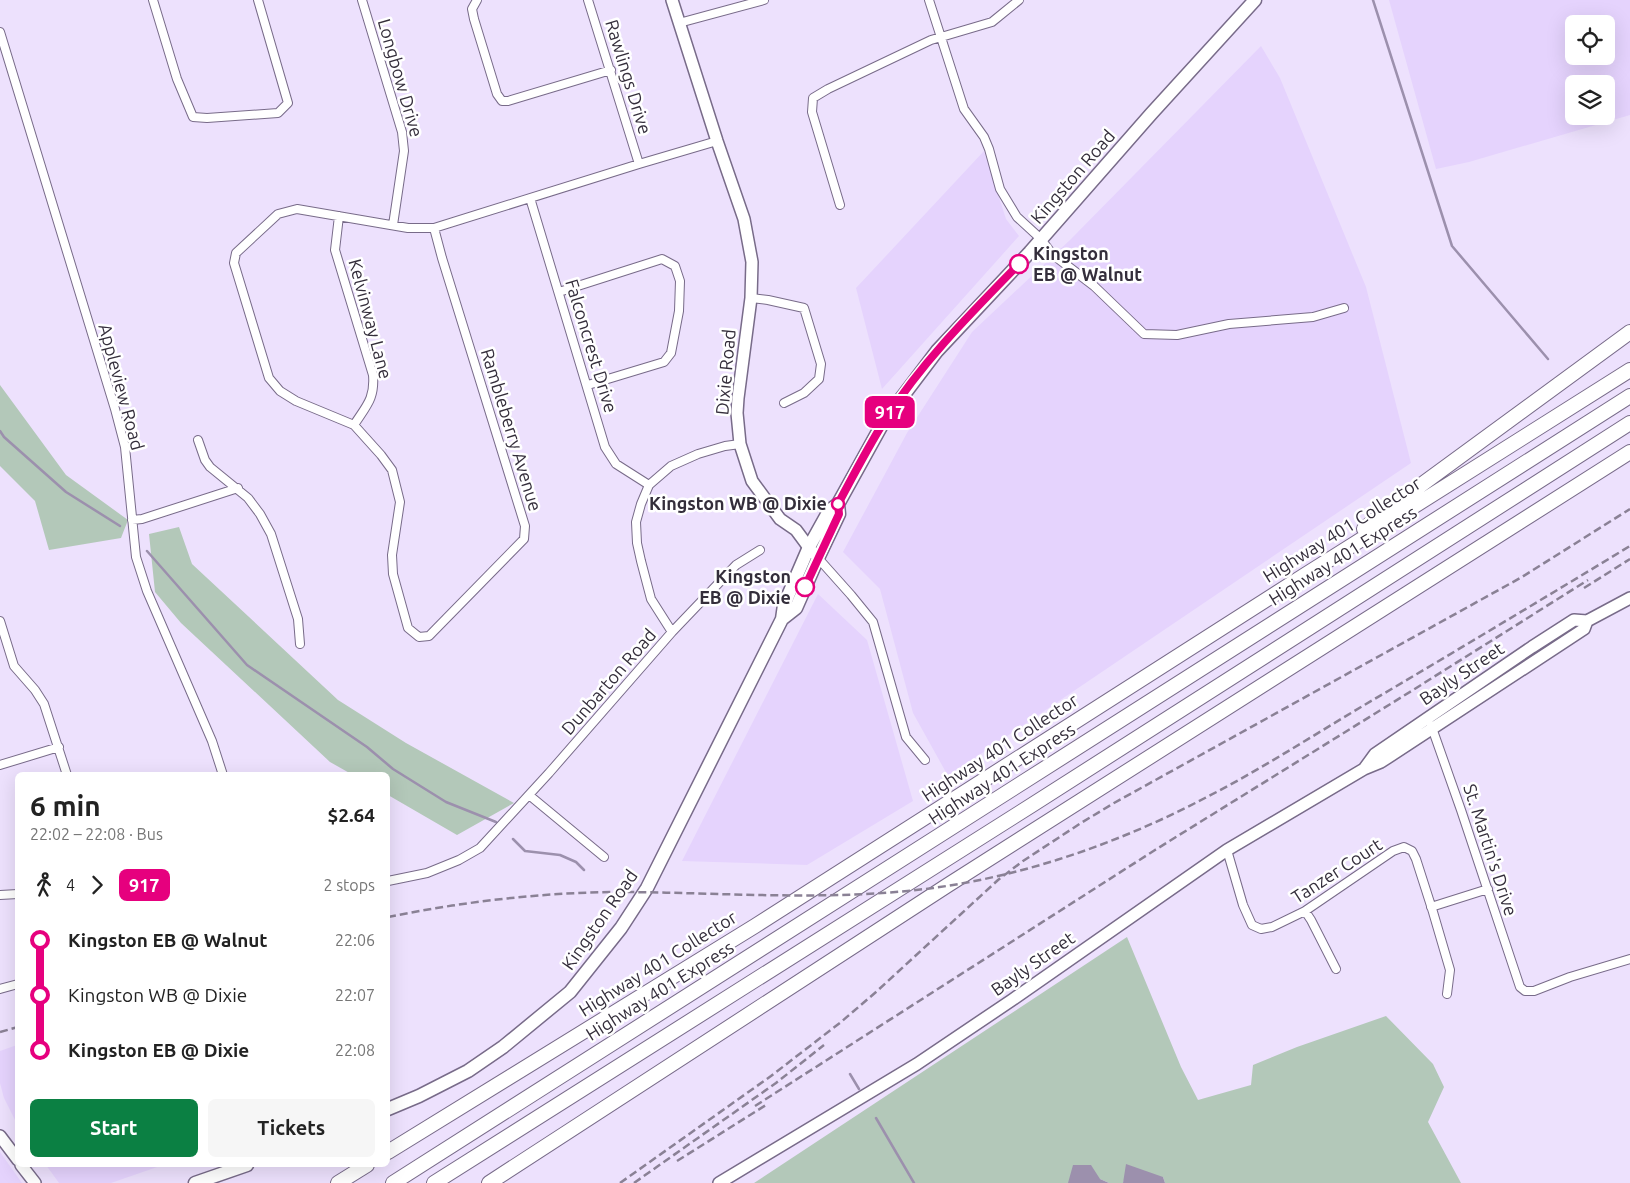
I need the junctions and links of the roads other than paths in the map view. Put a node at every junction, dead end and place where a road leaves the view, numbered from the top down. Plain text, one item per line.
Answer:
1 (153, 0) edge
2 (258, 0) edge
3 (362, 0) edge
4 (477, 0) edge
5 (588, 0) edge
6 (672, 0) edge
7 (764, 0) edge
8 (929, 0) edge
9 (1019, 0) edge
10 (1255, 0) edge
11 (679, 23) junction
12 (0, 32) edge
13 (942, 38) junction
14 (610, 70) junction
15 (717, 141) junction
16 (639, 164) junction
17 (530, 198) junction
18 (840, 205) dead end
19 (339, 216) junction
20 (393, 225) junction
21 (434, 228) junction
22 (1041, 239) junction
23 (559, 292) junction
24 (751, 298) junction
25 (1344, 308) dead end
26 (1630, 332) edge
27 (1630, 370) edge
28 (588, 386) junction
29 (1630, 396) edge
30 (784, 403) dead end
31 (1630, 423) edge
32 (354, 425) junction
33 (198, 440) dead end
34 (740, 444) junction
35 (1630, 452) edge
36 (649, 485) junction
37 (238, 488) junction
38 (838, 504) junction
39 (132, 520) junction
40 (808, 547) junction
41 (760, 550) dead end
42 (818, 558) junction
43 (1305, 575) junction
44 (1630, 598) edge
45 (782, 619) junction
46 (0, 621) edge
47 (672, 632) junction
48 (300, 644) dead end
49 (1430, 723) junction
50 (59, 747) junction
51 (925, 760) dead end
52 (0, 765) edge
53 (66, 772) edge
54 (222, 772) edge
55 (529, 796) junction
56 (1227, 850) junction
57 (604, 857) dead end
58 (390, 881) edge
59 (1488, 889) junction
60 (15, 894) edge
61 (0, 895) edge
62 (1431, 907) junction
63 (1305, 912) junction
64 (1630, 959) edge
65 (1336, 969) dead end
66 (15, 985) edge
67 (0, 989) edge
68 (1447, 994) dead end
69 (390, 1108) edge
70 (0, 1136) edge
71 (390, 1151) edge
72 (15, 1156) edge
73 (23, 1167) edge
74 (240, 1167) edge
75 (364, 1167) edge
76 (35, 1183) edge
77 (195, 1183) edge
78 (338, 1183) edge
79 (393, 1183) edge
80 (434, 1183) edge
81 (489, 1183) edge
82 (720, 1183) edge

1 - 2 street
3 - 20 street, Longbow Drive
4 - 14 street
5 - 14 street, Rawlings Drive
6 - 11 main road, Dixie Road
7 - 11 street
8 - 13 street
9 - 13 street
10 - 22 main road, Kingston Road
11 - 15 main road, Dixie Road
12 - 39 street, Appleview Road
13 - 18 street
13 - 22 street
14 - 16 street, Rawlings Drive
15 - 16 street, Rambleberry Avenue
15 - 24 main road, Dixie Road
16 - 17 street, Rambleberry Avenue
17 - 21 street, Rambleberry Avenue
17 - 23 street, Falconcrest Drive
19 - 20 street, Rambleberry Avenue
19 - 32 street, Kelvinway Lane
19 - 32 street, Rambleberry Avenue
20 - 21 street, Rambleberry Avenue
21 - 32 street, Rambleberry Avenue
22 - 25 street
22 - 38 main road, Kingston Road
23 - 28 street, Falconcrest Drive
23 - 28 street
24 - 30 street
24 - 34 main road, Dixie Road
26 - 43 highway
27 - 43 highway, Highway 401 Collector
28 - 36 street, Falconcrest Drive
29 - 79 highway, Highway 401 Express
31 - 80 highway
33 - 37 street
34 - 36 street, Dunbarton Road
34 - 40 main road, Dixie Road
35 - 81 highway
36 - 47 street, Dunbarton Road
37 - 39 street
37 - 48 street
38 - 40 main road, Kingston Road
38 - 42 main road, Kingston Road
39 - 54 street, Appleview Road
40 - 42 main road, Dixie Road
40 - 45 main road, Kingston Road
41 - 47 street
42 - 45 main road, Kingston Road
42 - 51 street, Dixie Road
43 - 71 highway, Highway 401 Collector
44 - 49 main road, Bayly Street
45 - 69 main road, Kingston Road
46 - 50 street
47 - 55 street, Dunbarton Road
49 - 56 main road, Bayly Street
49 - 59 street, St. Martin's Drive
50 - 52 street
50 - 53 street
55 - 57 street
55 - 58 street, Dunbarton Road
56 - 63 street, Tanzer Court
56 - 82 main road, Bayly Street
59 - 62 street
59 - 64 street, St. Martin's Drive
60 - 61 street
62 - 63 street, Tanzer Court
62 - 68 street, Tanzer Court
63 - 65 street
66 - 67 street
70 - 72 main road
73 - 76 main road
74 - 77 main road
75 - 78 highway

